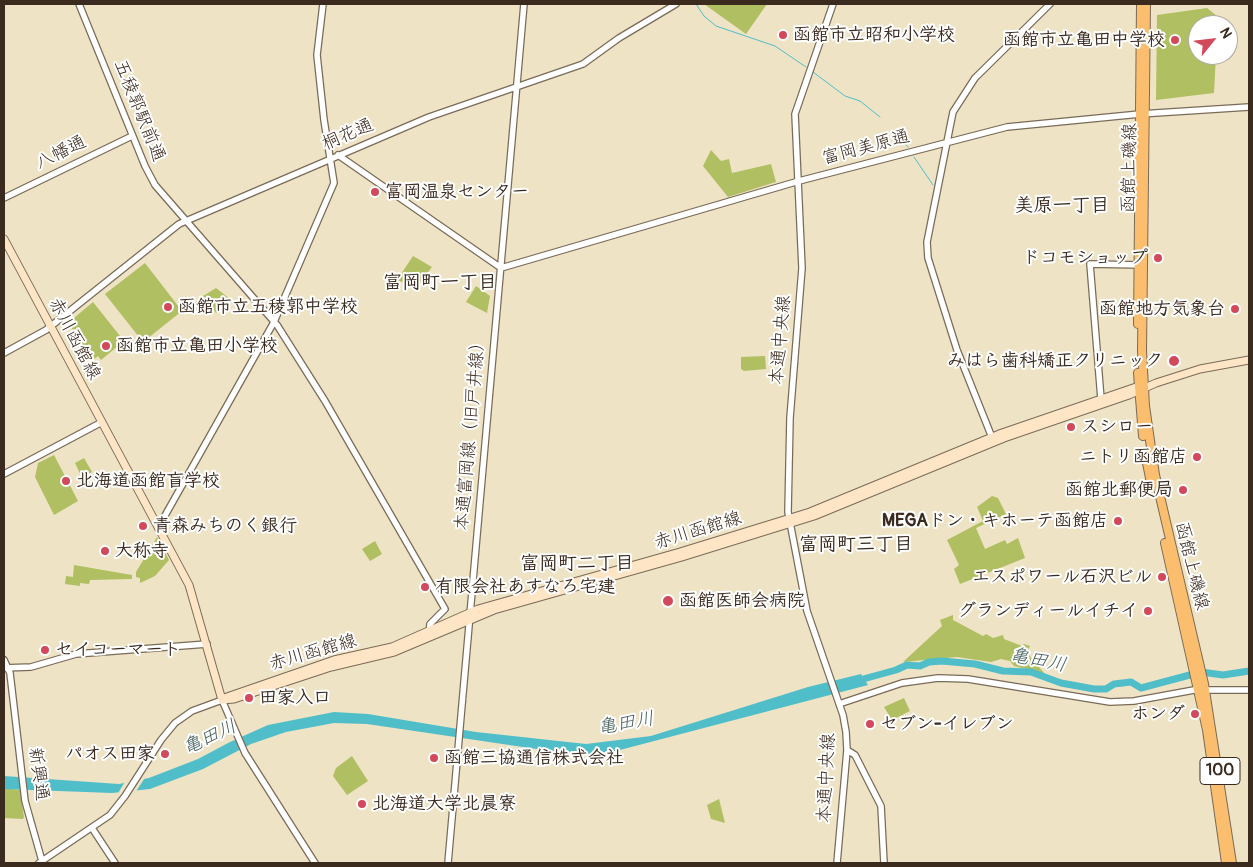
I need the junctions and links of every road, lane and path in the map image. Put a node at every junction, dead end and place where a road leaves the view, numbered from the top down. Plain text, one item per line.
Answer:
1 (79, 4) edge
2 (323, 4) edge
3 (524, 4) edge
4 (676, 4) edge
5 (833, 4) edge
6 (1050, 4) edge
7 (1141, 4) edge
8 (1146, 4) edge
9 (518, 87) junction
10 (1249, 108) edge
11 (1143, 114) junction
12 (132, 136) junction
13 (947, 142) junction
14 (338, 155) junction
15 (331, 158) junction
16 (799, 181) junction
17 (4, 198) edge
18 (185, 222) junction
19 (4, 239) edge
20 (1141, 265) junction
21 (501, 268) junction
22 (274, 322) junction
23 (51, 326) junction
24 (4, 353) edge
25 (1249, 360) edge
26 (1143, 388) junction
27 (1101, 399) junction
28 (102, 422) junction
29 (993, 439) junction
30 (4, 474) edge
31 (790, 521) junction
32 (158, 528) junction
33 (469, 616) junction
34 (429, 634) junction
35 (207, 644) junction
36 (4, 660) edge
37 (6, 668) edge
38 (1202, 690) junction
39 (1249, 690) edge
40 (222, 700) junction
41 (839, 704) junction
42 (847, 750) junction
43 (92, 828) junction
44 (41, 862) edge
45 (115, 863) edge
46 (315, 863) edge
47 (448, 863) edge
48 (837, 863) edge
49 (884, 863) edge
50 (1226, 863) edge
51 (1232, 863) edge

1 - 12 street, 五稜郭駅前通
2 - 15 street
3 - 9 street, 本通富岡線（旧戸井線）
4 - 9 street, 桐花通
5 - 16 street, 本通中央線
6 - 13 street
7 - 11 main road, 函館上磯線 / 100
8 - 11 main road, 函館上磯線 / 100
9 - 14 street, 桐花通
9 - 21 street, 本通富岡線（旧戸井線）
10 - 11 street, 富岡美原通
11 - 13 street, 富岡美原通
11 - 20 main road, 函館上磯線 / 100
12 - 17 street, 八幡通
12 - 18 street, 五稜郭駅前通
13 - 16 street, 富岡美原通
13 - 29 street
14 - 15 street, 桐花通
14 - 21 street
15 - 18 street, 桐花通
15 - 22 street
16 - 21 street, 富岡美原通
16 - 31 street, 本通中央線
18 - 22 street, 五稜郭駅前通
18 - 23 street, 桐花通
19 - 23 main road, 赤川函館線
20 - 26 main road, 函館上磯線 / 100
20 - 27 street
21 - 33 street, 本通富岡線（旧戸井線）
22 - 32 street
22 - 34 street, 五稜郭駅前通
23 - 24 street, 桐花通
23 - 28 main road, 赤川函館線
25 - 26 main road, 赤川函館線
26 - 27 main road, 赤川函館線
26 - 29 main road, 赤川函館線
26 - 38 main road, 函館上磯線 / 100
27 - 29 main road, 赤川函館線
28 - 30 street
28 - 32 main road, 赤川函館線
29 - 31 main road, 赤川函館線
31 - 33 main road, 赤川函館線
31 - 41 street, 本通中央線
32 - 35 main road, 赤川函館線
33 - 34 main road, 赤川函館線
33 - 47 street, 本通富岡線（旧戸井線）
34 - 40 main road, 赤川函館線
35 - 37 street
35 - 40 main road, 赤川函館線
36 - 37 street, 新興通
37 - 44 street, 新興通
38 - 39 street
38 - 41 street
38 - 50 main road, 函館上磯線 / 100
38 - 51 main road, 函館上磯線 / 100
40 - 43 street
40 - 46 street
41 - 42 street, 本通中央線
42 - 48 street, 本通中央線
42 - 49 street
43 - 44 street
43 - 45 street

